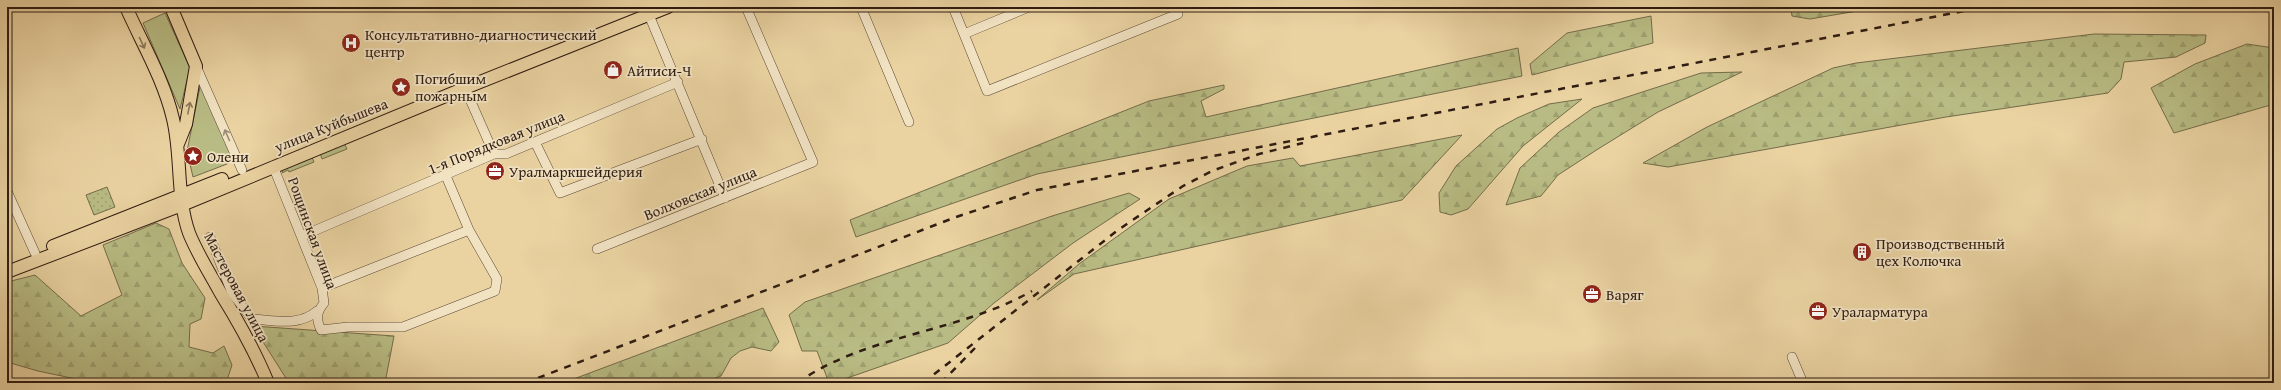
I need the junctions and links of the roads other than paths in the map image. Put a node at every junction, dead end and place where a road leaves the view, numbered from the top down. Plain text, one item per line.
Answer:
1 (126, 7) edge
2 (171, 7) edge
3 (668, 7) edge
4 (746, 7) edge
5 (861, 7) edge
6 (953, 7) edge
7 (1029, 7) edge
8 (648, 10) edge
9 (1177, 11) edge
10 (964, 34) junction
11 (196, 66) junction
12 (678, 82) junction
13 (464, 85) junction
14 (909, 122) dead end
15 (702, 139) junction
16 (535, 142) junction
17 (178, 145) junction
18 (494, 154) junction
19 (273, 166) junction
20 (242, 170) junction
21 (446, 176) junction
22 (7, 191) edge
23 (725, 198) junction
24 (181, 200) junction
25 (469, 230) junction
26 (302, 236) junction
27 (210, 237) dead end
28 (597, 249) dead end
29 (36, 257) junction
30 (7, 264) edge
31 (7, 272) edge
32 (322, 288) junction
33 (317, 311) junction
34 (1792, 357) dead end
35 (268, 383) edge
36 (1803, 383) edge

1 -> 17 main road
2 - 11 main road
3 - 8 main road, улица Куйбышева
4 - 23 street, Волховская улица
5 - 14 street
6 - 10 street
7 - 10 street
8 - 12 street
8 - 13 main road, улица Куйбышева
9 - 10 street
17 -> 11 main road
20 -> 11 street
12 - 15 street
12 - 16 street, 1-я Порядковая улица
13 - 18 street
13 - 19 main road, улица Куйбышева
13 - 20 main road, улица Куйбышева
15 - 16 street
15 - 23 street
16 - 18 street, 1-я Порядковая улица
17 - 24 main road, Мастеровая улица
18 - 21 street, 1-я Порядковая улица
19 - 24 main road, улица Куйбышева
19 - 26 street, Рощинская улица
20 - 24 main road, улица Куйбышева
21 - 25 street
21 - 26 street, 1-я Порядковая улица
22 - 29 street
23 - 28 street, Волховская улица
24 - 29 main road, улица Куйбышева
24 - 35 main road, Мастеровая улица
25 - 32 street
25 - 33 street, Рощинская улица
26 - 32 street, Рощинская улица
27 - 33 street
29 - 30 main road, улица Куйбышева
29 - 31 main road, улица Куйбышева
32 - 33 street, Рощинская улица
34 - 36 street

